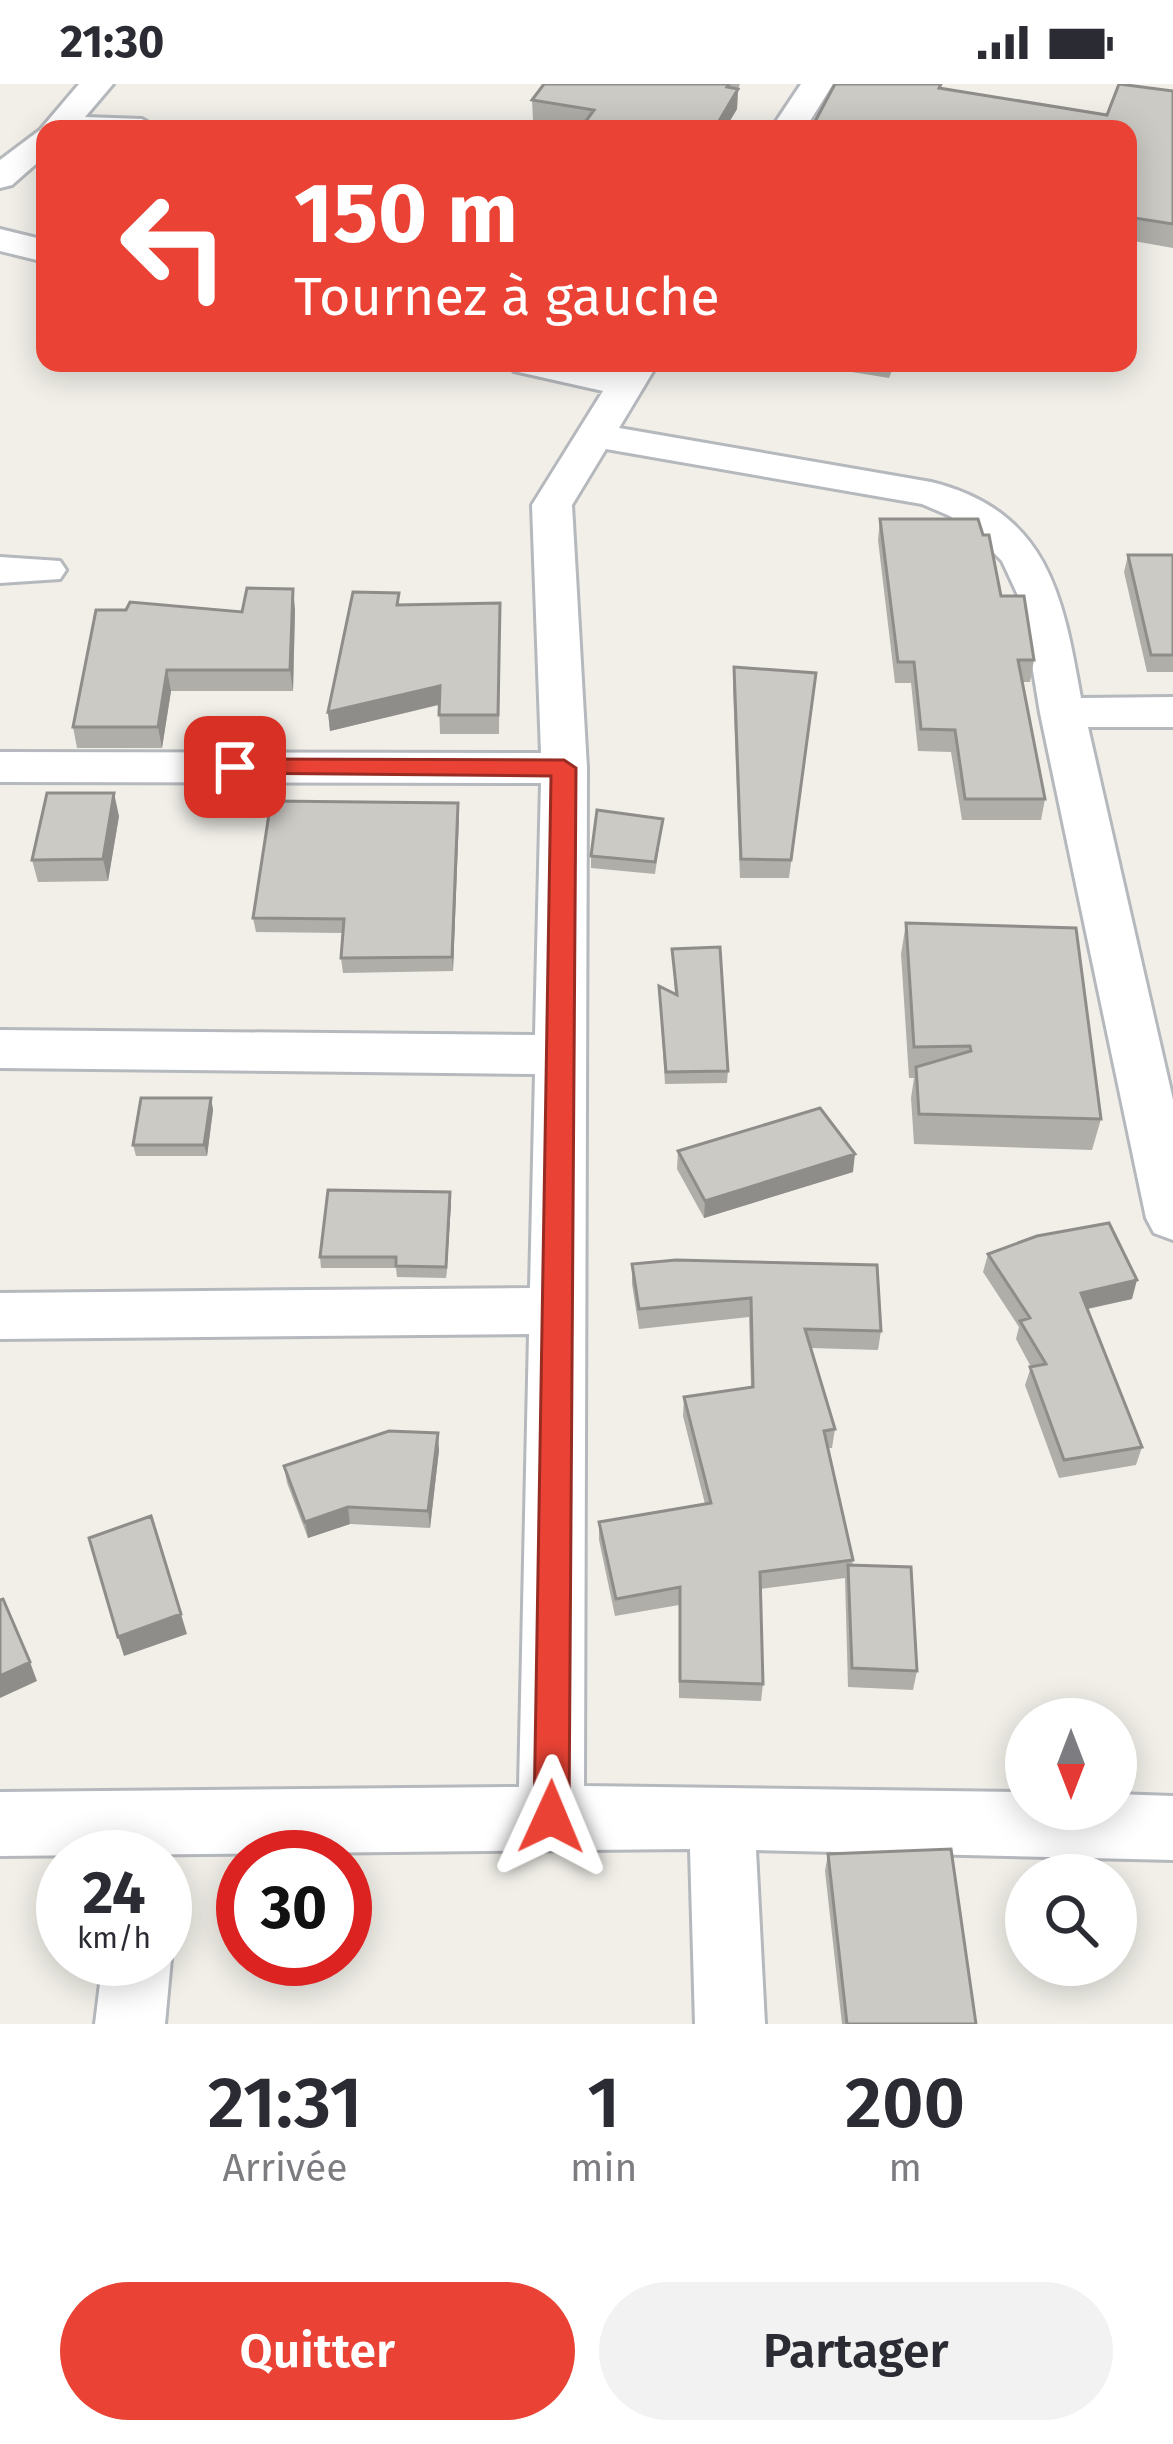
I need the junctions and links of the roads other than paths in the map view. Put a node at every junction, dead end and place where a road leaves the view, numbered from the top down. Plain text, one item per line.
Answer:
1 (98, 84) edge
2 (817, 84) edge
3 (64, 120) edge
4 (794, 120) edge
5 (36, 147) edge
6 (0, 178) edge
7 (0, 240) edge
8 (36, 249) edge
9 (633, 374) edge
10 (597, 436) junction
11 (0, 570) edge
12 (45, 570) dead end
13 (1173, 712) edge
14 (1062, 713) junction
15 (0, 767) edge
16 (564, 768) junction
17 (0, 1048) edge
18 (560, 1055) junction
19 (1173, 1218) edge
20 (556, 1311) junction
21 (0, 1316) edge
22 (551, 1817) junction
23 (722, 1817) junction
24 (0, 1824) edge
25 (1173, 1828) edge
26 (57, 1830) edge
27 (192, 1838) edge
28 (134, 1986) edge
29 (130, 2024) edge
30 (730, 2024) edge

1 - 3 street
2 - 4 street
5 - 6 street
7 - 8 street
9 - 10 street
10 - 14 street
10 - 16 street
11 - 12 street
13 - 14 street
14 - 19 street
15 - 16 street
16 - 18 street
17 - 18 street
18 - 20 street
20 - 21 street
20 - 22 street
22 - 23 street
22 - 27 street
23 - 25 street
23 - 30 street
24 - 26 street
28 - 29 street

